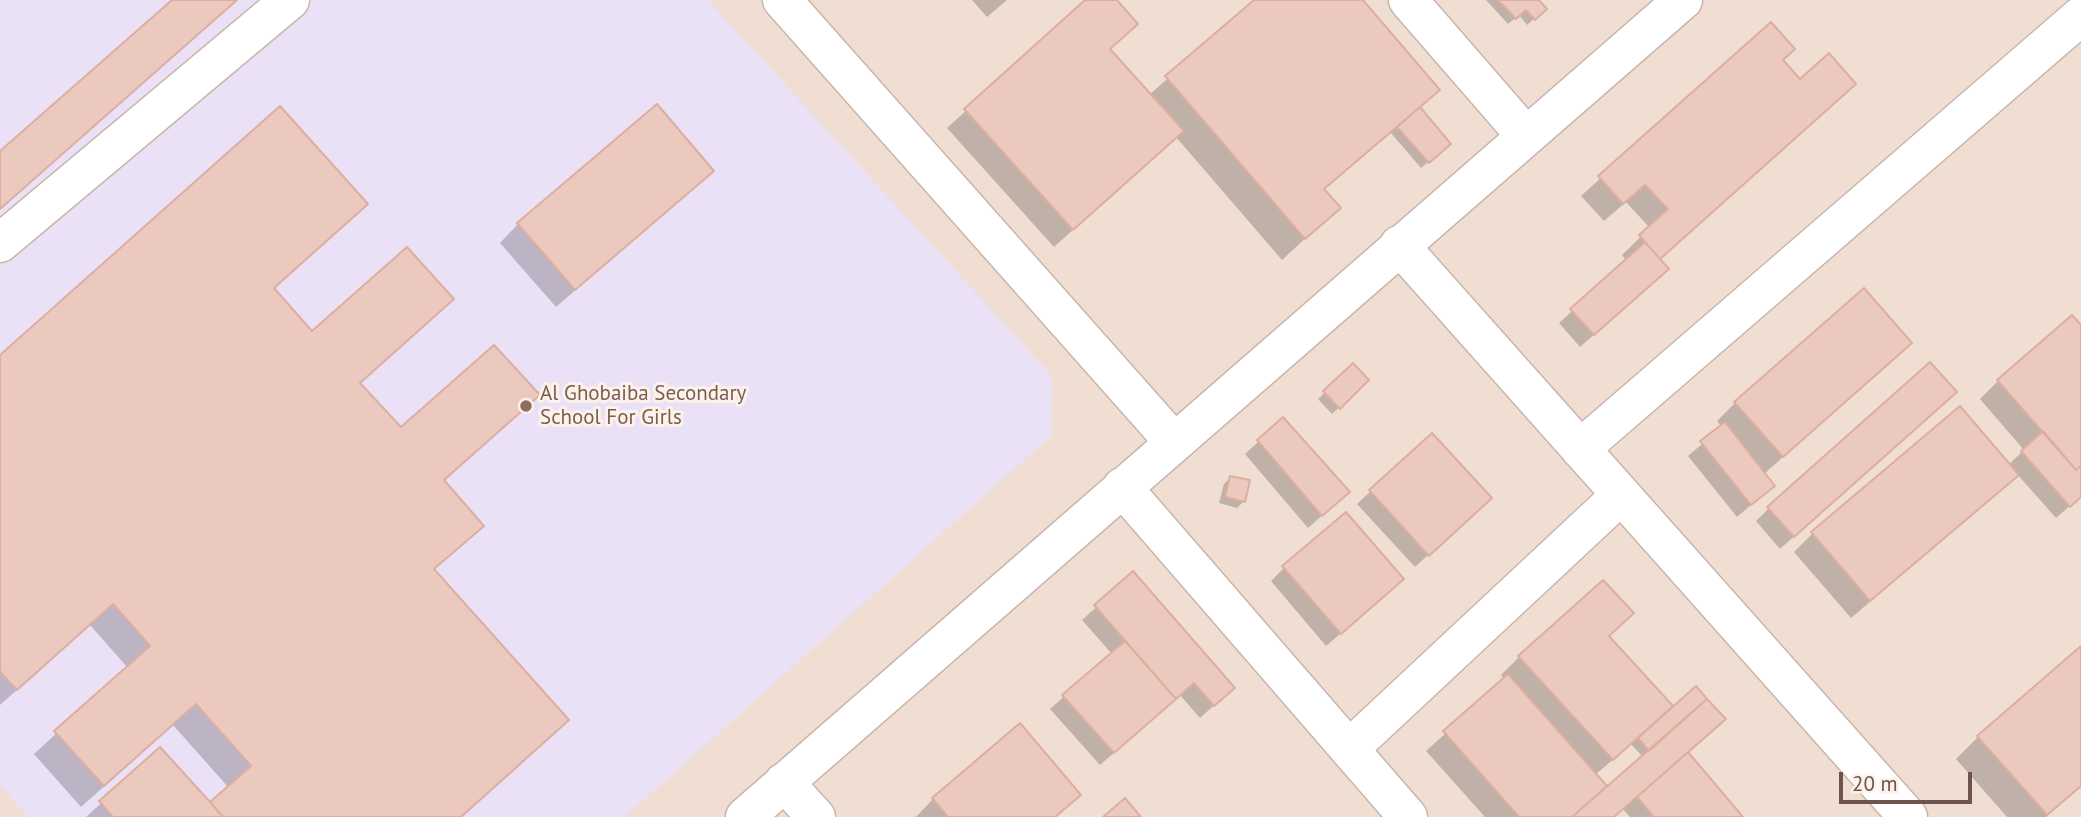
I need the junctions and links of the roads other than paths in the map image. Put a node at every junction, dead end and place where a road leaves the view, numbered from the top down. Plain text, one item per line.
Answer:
1 (290, 0) edge
2 (782, 0) edge
3 (1408, 0) edge
4 (1683, 0) edge
5 (2081, 16) edge
6 (1526, 136) junction
7 (0, 243) edge
8 (1399, 245) junction
9 (1174, 442) junction
10 (1580, 449) junction
11 (1122, 487) junction
12 (1621, 495) junction
13 (1349, 749) junction
14 (784, 782) junction
15 (745, 817) edge
16 (816, 817) edge
17 (1408, 817) edge
18 (1908, 817) edge

1 - 7 street
2 - 9 street
3 - 6 street
4 - 6 street
5 - 10 street
6 - 8 street
8 - 9 street
8 - 10 street
9 - 11 street
10 - 12 street
11 - 13 street
11 - 14 street
12 - 13 street
12 - 18 street
13 - 17 street
14 - 15 street
14 - 16 street

